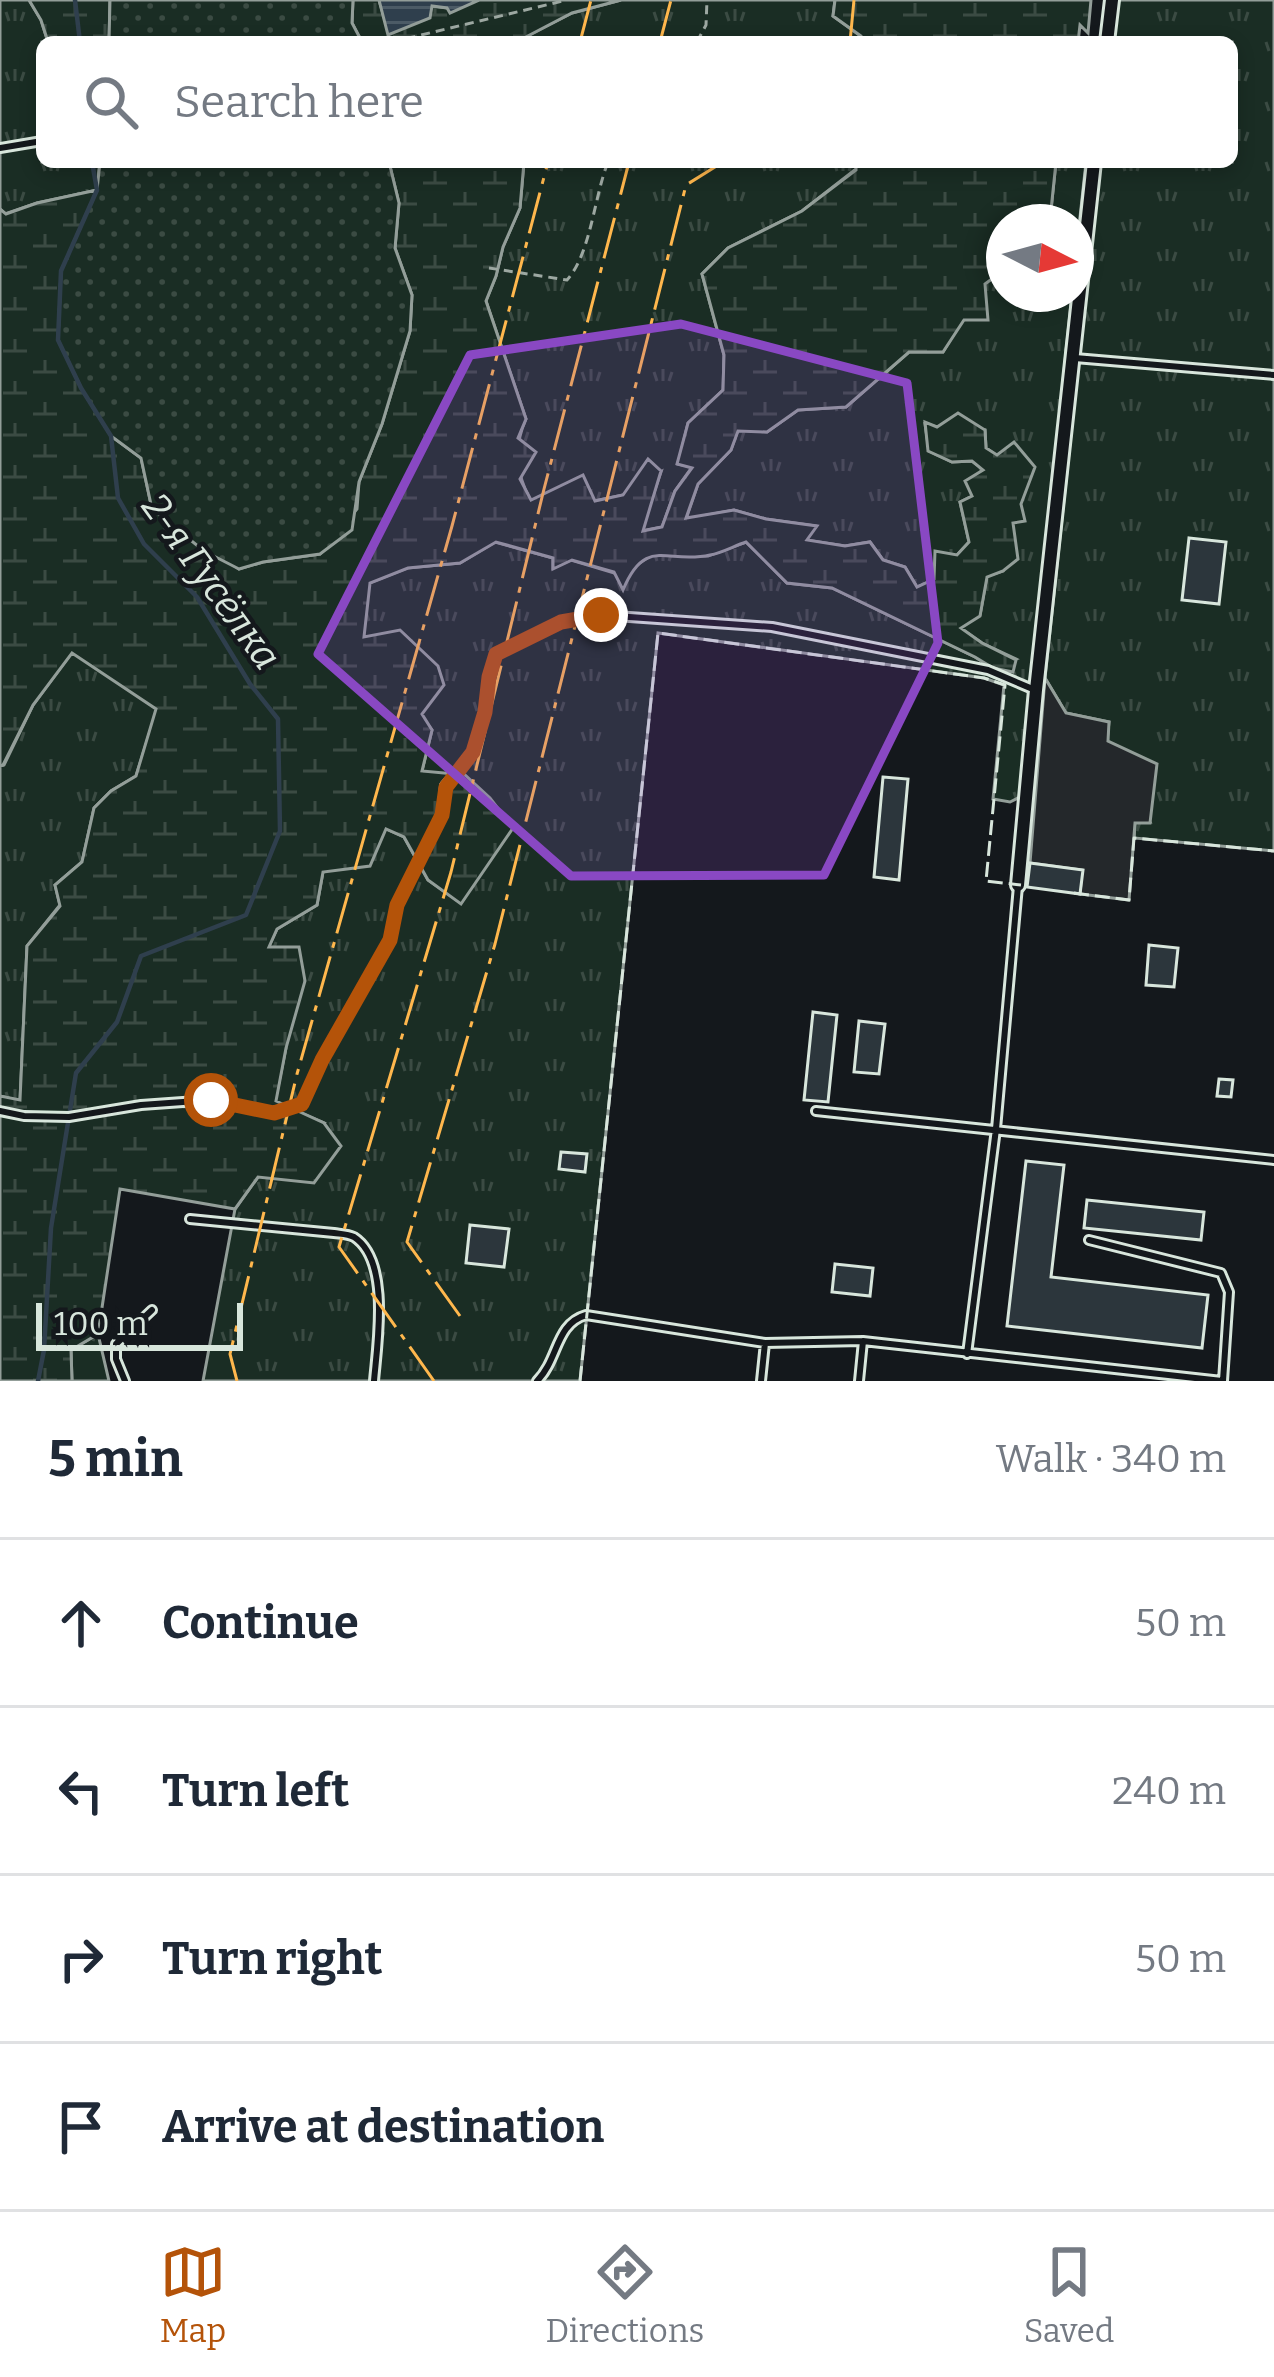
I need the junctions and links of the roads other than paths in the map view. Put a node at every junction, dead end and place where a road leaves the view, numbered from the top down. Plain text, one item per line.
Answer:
1 (1112, 0) edge
2 (1108, 36) edge
3 (36, 142) edge
4 (0, 148) edge
5 (1093, 168) edge
6 (1072, 358) junction
7 (1274, 376) edge
8 (1036, 690) junction
9 (1018, 885) joint
10 (0, 1111) edge
11 (816, 1111) dead end
12 (996, 1129) junction
13 (1274, 1160) edge
14 (190, 1219) dead end
15 (1090, 1240) dead end
16 (152, 1310) dead end
17 (862, 1341) junction
18 (765, 1343) junction
19 (967, 1354) junction
20 (125, 1381) edge
21 (374, 1381) edge
22 (538, 1381) edge
23 (760, 1381) edge
24 (859, 1381) edge
25 (1223, 1381) edge

1 - 2 street
3 - 4 lane
5 - 6 street
6 - 7 lane
6 - 8 street
8 - 9 street
8 - 10 lane
9 - 12 lane
11 - 12 lane
12 - 13 lane
12 - 19 lane
14 - 21 lane
15 - 25 lane
16 - 20 lane
17 - 18 lane
17 - 19 lane
17 - 24 lane
18 - 22 lane
18 - 23 lane
19 - 25 lane

